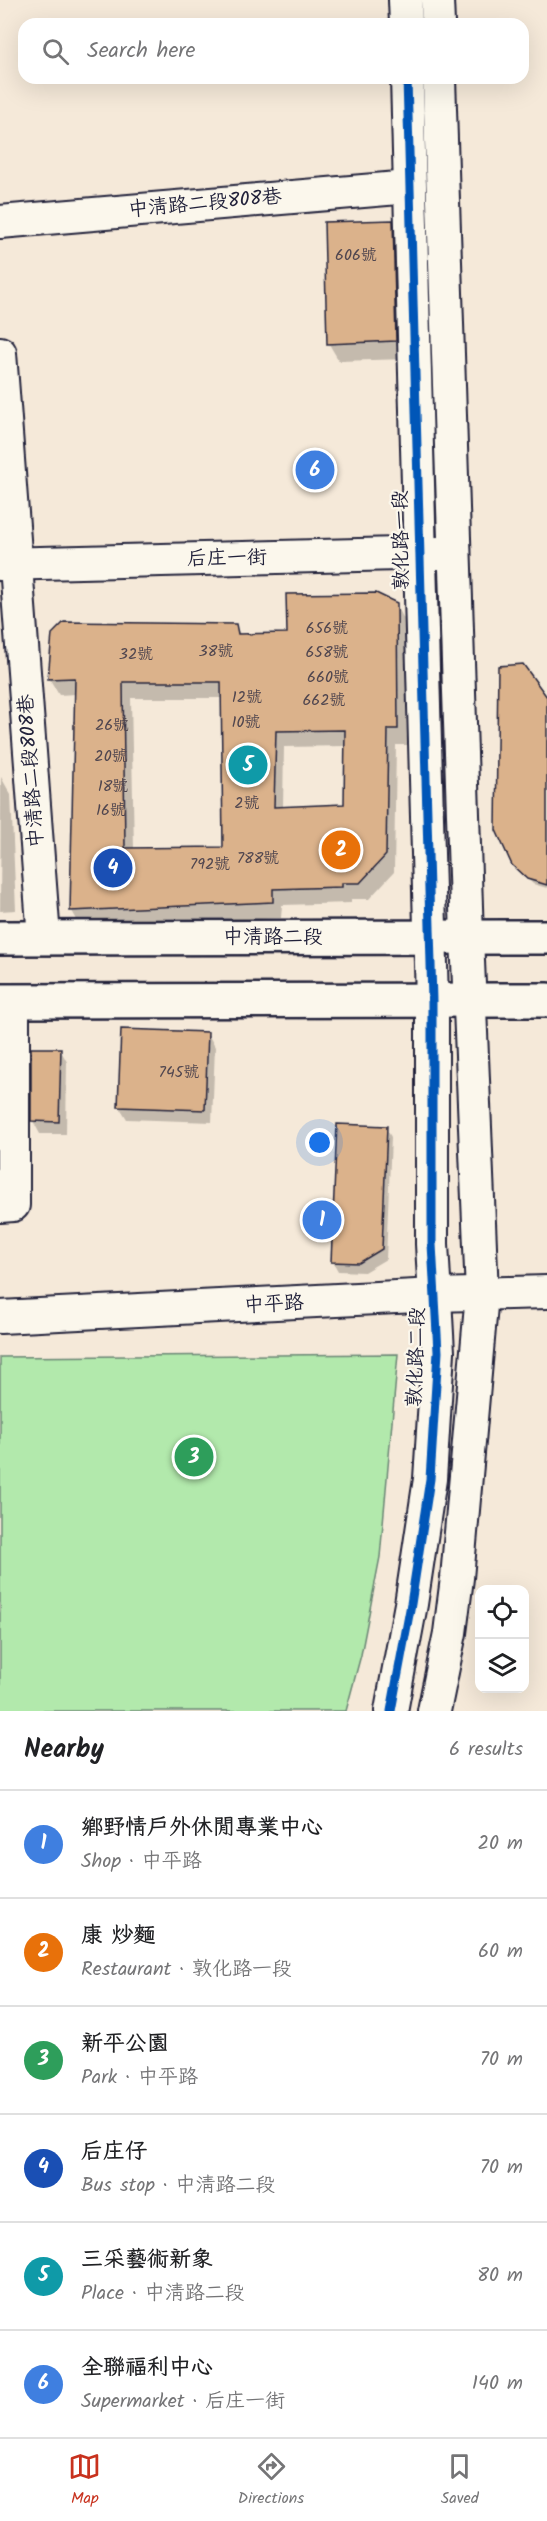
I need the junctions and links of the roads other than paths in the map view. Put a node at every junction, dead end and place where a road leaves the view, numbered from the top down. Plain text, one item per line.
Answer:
1 (405, 0) edge
2 (437, 0) edge
3 (406, 18) edge
4 (438, 18) edge
5 (407, 84) edge
6 (440, 84) edge
7 (410, 187) junction
8 (0, 222) edge
9 (0, 353) edge
10 (455, 553) junction
11 (420, 554) junction
12 (8, 564) edge
13 (467, 937) junction
14 (547, 937) edge
15 (0, 938) edge
16 (44, 938) junction
17 (430, 938) junction
18 (432, 1000) junction
19 (470, 1000) junction
20 (547, 1000) edge
21 (6, 1001) edge
22 (0, 1206) edge
23 (547, 1292) edge
24 (482, 1294) junction
25 (436, 1295) junction
26 (0, 1317) edge
27 (391, 1711) edge
28 (434, 1711) edge

1 - 3 street
2 - 4 street
5 - 7 street, 敦化路一段
6 - 10 street
7 - 8 street, 中清路二段808巷
7 - 11 street, 敦化路一段
9 - 12 street, 中清路二段808巷
10 - 11 street, 后庄一街
10 - 13 street
11 - 12 street, 后庄一街
11 - 17 street, 敦化路一段
12 - 16 street, 中清路二段808巷
13 - 14 main road, 中清路二段
13 - 17 main road, 中清路二段
13 - 19 street
15 - 16 main road, 中清路二段
16 - 17 main road, 中清路二段
17 - 18 street, 敦化路一段
18 - 19 main road
18 - 21 main road
18 - 25 street, 敦化路二段
19 - 20 main road
19 - 24 street
21 - 22 street
23 - 24 street, 中平路
24 - 25 street, 中平路
24 - 28 street
25 - 26 street, 中平路
25 - 27 street, 敦化路二段

